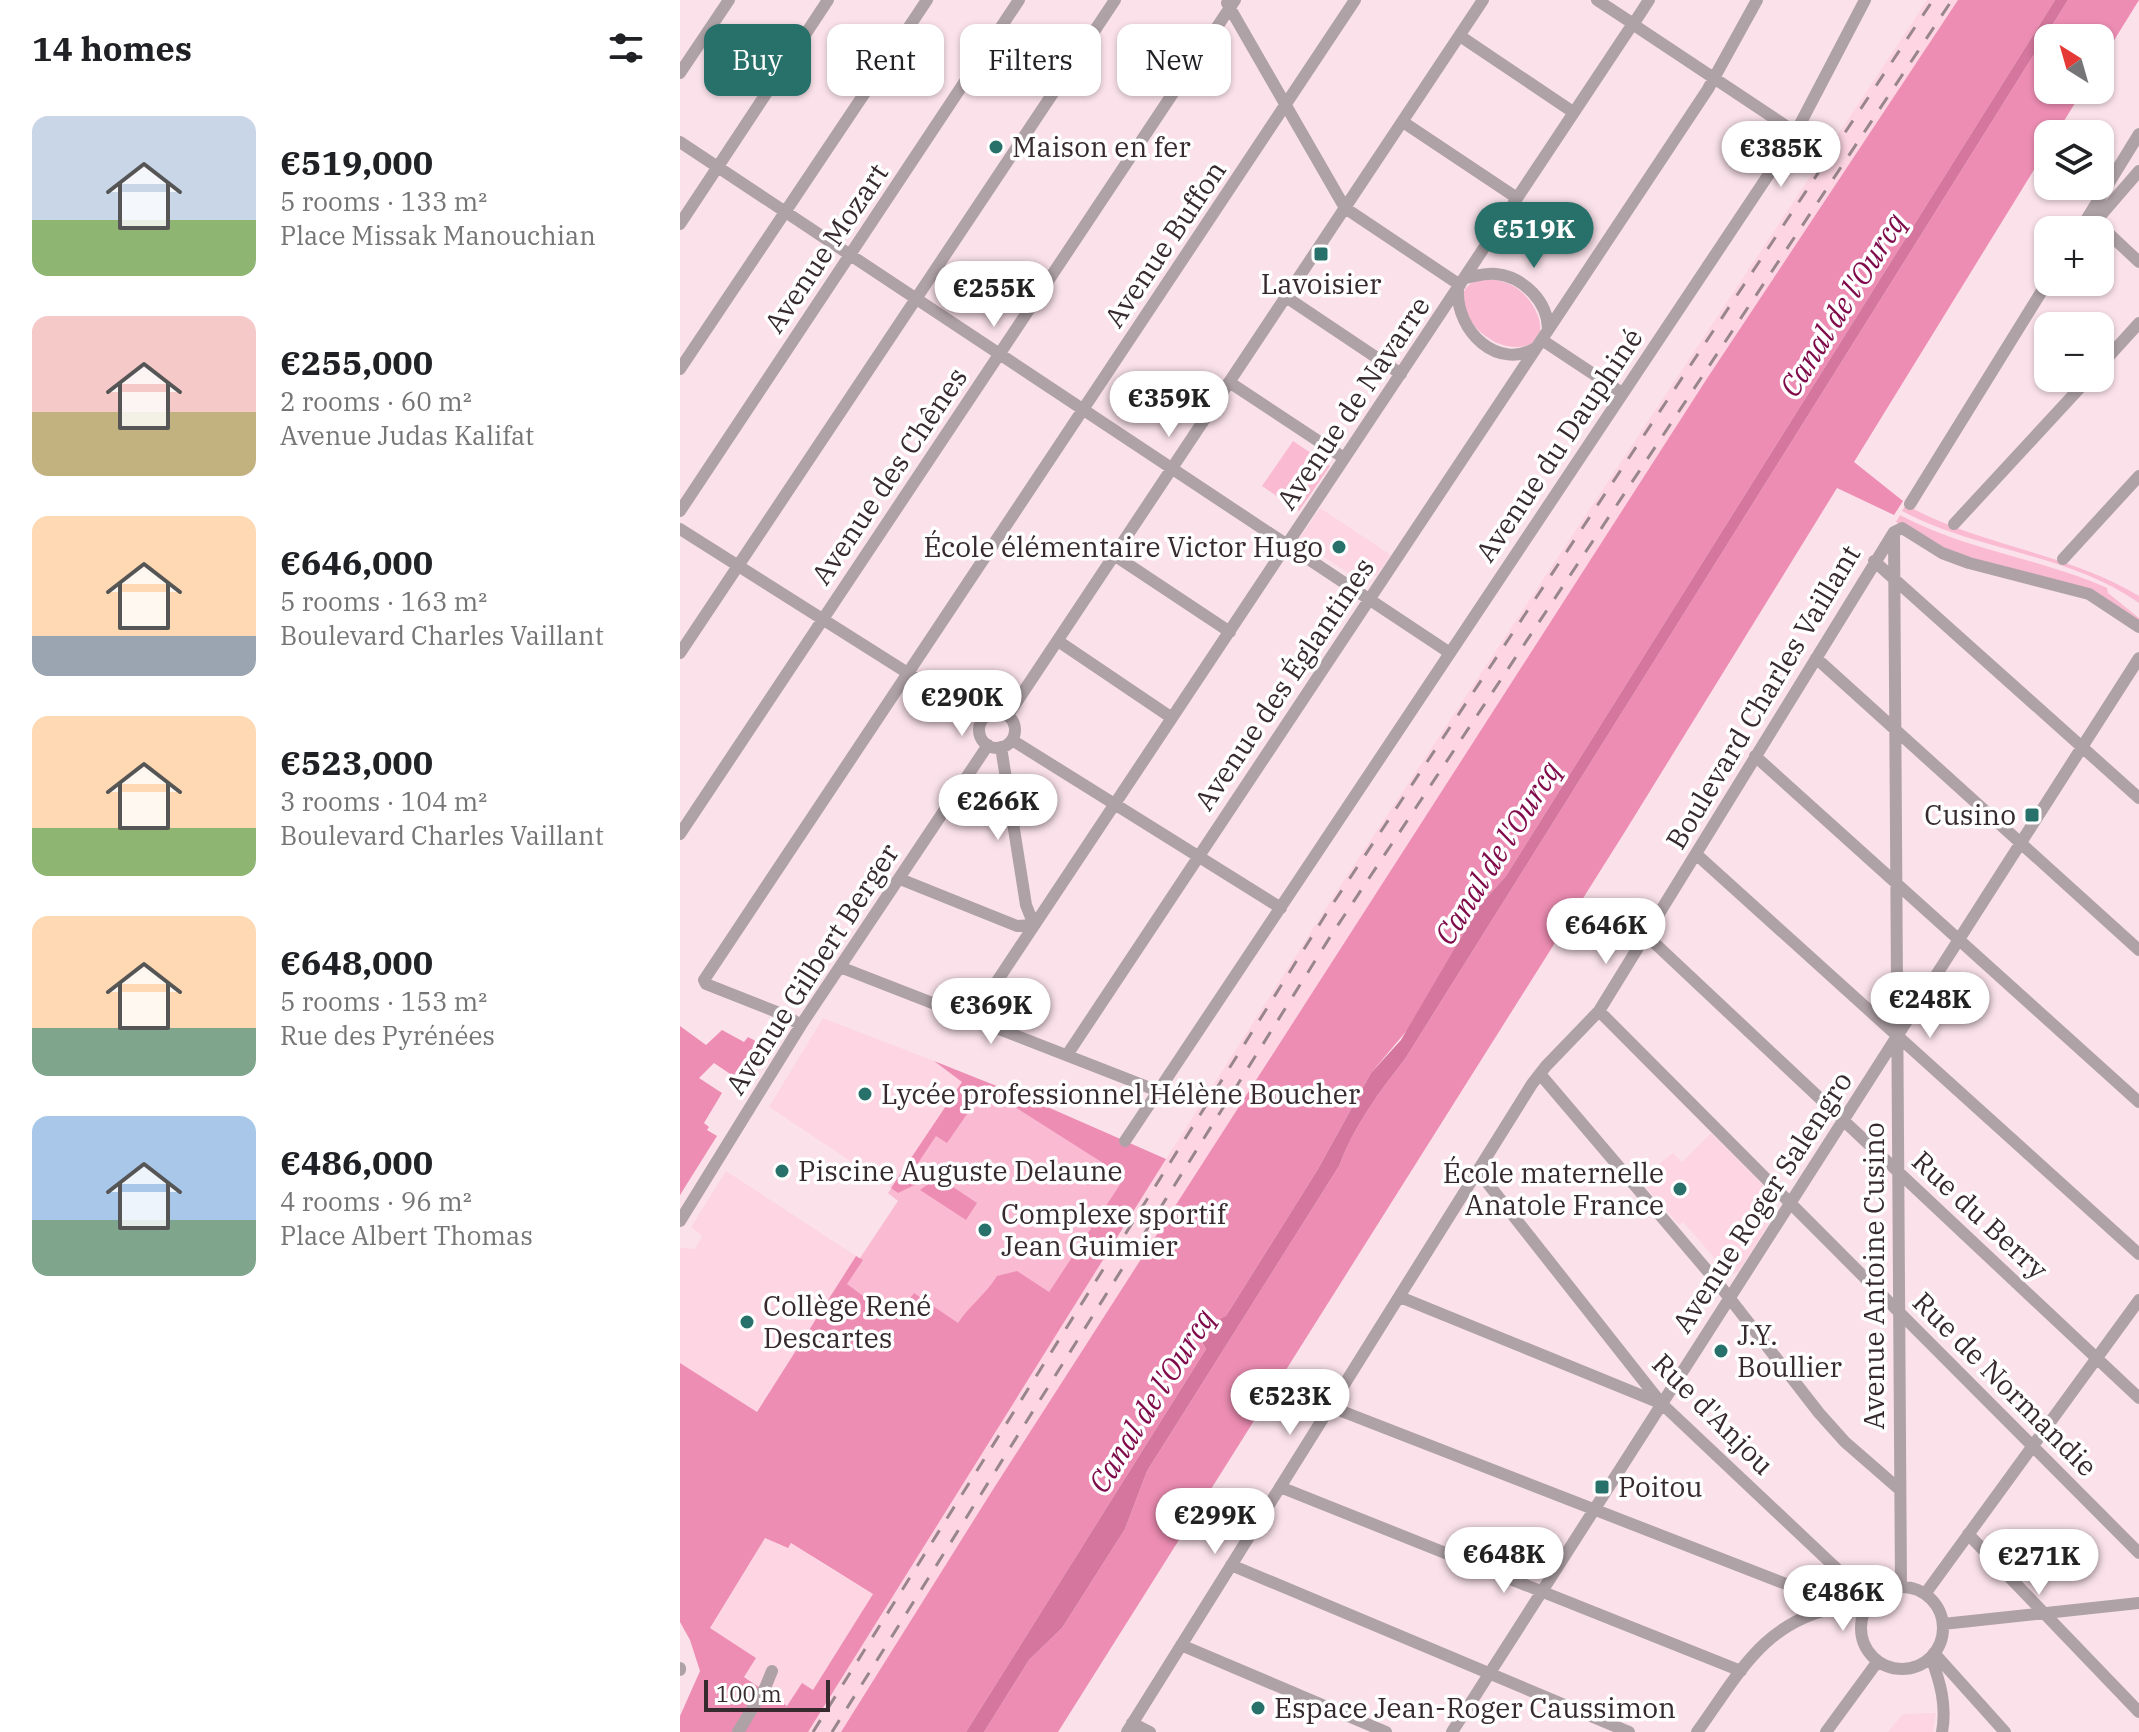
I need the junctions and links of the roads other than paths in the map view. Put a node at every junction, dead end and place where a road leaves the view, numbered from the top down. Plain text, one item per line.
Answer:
1 (729, 0) edge
2 (828, 0) edge
3 (927, 0) edge
4 (1115, 0) edge
5 (1355, 0) edge
6 (1483, 0) edge
7 (1597, 0) edge
8 (1649, 0) edge
9 (1757, 0) edge
10 (1865, 0) edge
11 (1230, 3) edge
12 (1015, 6) edge
13 (1633, 24) junction
14 (1460, 36) junction
15 (680, 73) edge
16 (1715, 78) junction
17 (1285, 105) junction
18 (1573, 112) junction
19 (1403, 122) junction
20 (1795, 132) junction
21 (2139, 134) edge
22 (680, 142) edge
23 (717, 168) junction
24 (2118, 169) junction
25 (2136, 175) edge
26 (1517, 198) junction
27 (1345, 208) junction
28 (784, 212) junction
29 (2089, 215) junction
30 (680, 224) edge
31 (850, 256) junction
32 (2139, 262) edge
33 (1461, 285) junction
34 (2039, 296) edge
35 (1286, 297) junction
36 (916, 299) junction
37 (2139, 323) edge
38 (1543, 340) junction
39 (2114, 351) edge
40 (1000, 354) junction
41 (680, 369) edge
42 (1401, 374) junction
43 (1229, 382) junction
44 (2076, 392) edge
45 (1622, 393) junction
46 (1083, 410) junction
47 (1344, 458) junction
48 (1171, 469) junction
49 (2139, 476) edge
50 (1910, 504) dead end
51 (680, 511) edge
52 (1954, 524) dead end
53 (680, 529) edge
54 (1894, 532) junction
55 (1287, 546) junction
56 (1114, 555) junction
57 (2063, 559) dead end
58 (1874, 561) junction
59 (738, 566) junction
60 (1895, 578) junction
61 (1369, 599) junction
62 (823, 620) junction
63 (2139, 627) edge
64 (1230, 632) junction
65 (1058, 641) junction
66 (680, 653) edge
67 (1450, 653) junction
68 (1816, 658) junction
69 (2139, 658) edge
70 (908, 673) junction
71 (1008, 715) junction
72 (1172, 718) junction
73 (982, 720) junction
74 (1895, 730) junction
75 (1000, 744) junction
76 (2082, 747) junction
77 (1755, 756) junction
78 (2139, 798) edge
79 (1115, 804) junction
80 (680, 834) edge
81 (2021, 843) junction
82 (1696, 854) junction
83 (1197, 857) junction
84 (900, 879) junction
85 (1896, 881) junction
86 (1281, 908) junction
87 (1034, 925) junction
88 (1647, 936) junction
89 (1958, 939) junction
90 (2139, 950) edge
91 (840, 967) junction
92 (1599, 1011) junction
93 (972, 1019) junction
94 (801, 1025) junction
95 (1898, 1035) junction
96 (1067, 1055) junction
97 (1540, 1074) junction
98 (1158, 1091) junction
99 (2139, 1102) edge
100 (1844, 1120) junction
101 (1125, 1141) dead end
102 (1478, 1171) junction
103 (1900, 1172) junction
104 (1790, 1203) junction
105 (680, 1221) edge
106 (2139, 1254) edge
107 (1400, 1297) junction
108 (1729, 1297) junction
109 (2139, 1300) edge
110 (1899, 1312) junction
111 (2097, 1358) junction
112 (2139, 1398) edge
113 (1661, 1403) junction
114 (1331, 1407) junction
115 (2032, 1447) junction
116 (1280, 1487) junction
117 (1899, 1489) junction
118 (1594, 1509) junction
119 (1968, 1534) junction
120 (2139, 1553) edge
121 (1231, 1565) junction
122 (1901, 1587) junction
123 (1542, 1590) junction
124 (1925, 1594) junction
125 (1871, 1601) junction
126 (2139, 1603) edge
127 (1843, 1606) junction
128 (1863, 1614) junction
129 (2047, 1614) junction
130 (1943, 1624) junction
131 (1181, 1645) junction
132 (1933, 1655) junction
133 (1878, 1661) junction
134 (772, 1671) dead end
135 (1741, 1671) junction
136 (1490, 1673) junction
137 (2139, 1712) edge
138 (1130, 1728) edge
139 (738, 1732) edge
140 (1150, 1732) edge
141 (1386, 1732) edge
142 (1452, 1732) edge
143 (1629, 1732) edge
144 (1697, 1732) edge
145 (1826, 1732) edge
146 (1942, 1732) edge
147 (2005, 1732) edge

1 - 15 street
2 - 23 street
3 - 28 street
4 - 36 street
5 - 17 street, Avenue Buffon
6 - 14 street
7 - 13 street
8 - 13 street, Avenue de Navarre
9 - 16 street, Avenue des Églantines
10 - 20 street, Avenue du Dauphiné
11 - 17 street
11 - 40 street, Avenue des Chênes
12 - 31 street, Avenue Mozart
13 - 16 street
13 - 18 street, Avenue de Navarre
14 - 18 street
14 - 19 street
16 - 20 street
16 - 38 street, Avenue des Églantines
17 - 27 street
17 - 46 street, Avenue Buffon
18 - 26 street, Avenue de Navarre
19 - 26 street
19 - 27 street
20 - 45 street, Avenue du Dauphiné
21 - 24 street
22 - 23 street
23 - 28 street
23 - 30 street
24 - 25 street
24 - 29 street
25 - 29 street
26 - 33 street, Avenue de Navarre
27 - 33 street
27 - 35 street
28 - 31 street
28 - 41 street
29 - 32 street
31 - 36 street
31 - 51 street, Avenue Mozart
33 - 38 street
33 - 38 street
33 - 42 street, Avenue de Navarre
34 - 50 street
35 - 42 street
35 - 43 street
36 - 40 street
36 - 59 street
37 - 39 street
38 - 45 street
38 - 61 street, Avenue des Églantines
40 - 46 street
40 - 62 street, Avenue des Chênes
42 - 47 street, Avenue de Navarre
43 - 47 street
43 - 48 street
44 - 52 street
45 - 67 street, Avenue du Dauphiné
46 - 48 street
46 - 70 street, Avenue Buffon
47 - 55 street, Avenue de Navarre
48 - 55 street
48 - 56 street
49 - 57 street
53 - 59 street
54 - 58 street, Boulevard Charles Vaillant
54 - 60 street, Avenue Antoine Cusino
54 - 63 street
55 - 61 street
55 - 64 street, Avenue de Navarre
56 - 64 street
56 - 65 street
58 - 60 street
58 - 68 street, Boulevard Charles Vaillant
59 - 62 street
59 - 66 street
60 - 74 street, Avenue Antoine Cusino
60 - 76 street
61 - 67 street
61 - 83 street, Avenue des Églantines
62 - 70 street
62 - 80 street, Avenue des Chênes
64 - 72 street, Avenue de Navarre
65 - 71 street
65 - 72 street
67 - 86 street, Avenue du Dauphiné
68 - 74 street
68 - 77 street, Boulevard Charles Vaillant
69 - 76 street, Avenue Roger Salengro
70 - 73 street
70 - 94 street, Avenue Buffon
71 - 73 street
71 - 75 street
72 - 79 street, Avenue de Navarre
73 - 75 street
74 - 81 street
74 - 85 street, Avenue Antoine Cusino
75 - 79 street
75 - 84 street, Avenue Gilbert Berger
75 - 87 street
76 - 78 street
76 - 81 street, Avenue Roger Salengro
77 - 82 street, Boulevard Charles Vaillant
77 - 85 street
79 - 83 street
79 - 87 street, Avenue de Navarre
81 - 89 street, Avenue Roger Salengro
81 - 90 street
82 - 88 street, Boulevard Charles Vaillant
82 - 95 street
83 - 86 street
83 - 96 street, Avenue des Églantines
84 - 87 street
84 - 91 street, Avenue Gilbert Berger
85 - 89 street
85 - 95 street, Avenue Antoine Cusino
86 - 98 street, Avenue du Dauphiné
87 - 93 street, Avenue de Navarre
88 - 92 street, Boulevard Charles Vaillant
88 - 100 street, Rue du Berry
89 - 95 street, Avenue Roger Salengro
89 - 99 street
91 - 93 street
91 - 94 street, Avenue Gilbert Berger
92 - 97 street, Boulevard Charles Vaillant
92 - 104 street, Rue de Normandie
93 - 96 street
94 - 105 street, Avenue Gilbert Berger
95 - 100 street, Avenue Roger Salengro
95 - 103 street, Avenue Antoine Cusino
95 - 106 street
96 - 98 street
97 - 102 street, Boulevard Charles Vaillant
97 - 108 street
98 - 101 street, Avenue du Dauphiné
100 - 103 street, Rue du Berry
100 - 104 street, Avenue Roger Salengro
102 - 107 street, Boulevard Charles Vaillant
102 - 113 street, Rue d'Anjou
103 - 110 street, Avenue Antoine Cusino
103 - 111 street, Rue du Berry
104 - 108 street, Avenue Roger Salengro
104 - 110 street, Rue de Normandie
107 - 113 street
107 - 114 street, Boulevard Charles Vaillant
108 - 113 street, Avenue Roger Salengro
108 - 117 street
109 - 111 street
110 - 115 street, Rue de Normandie
110 - 117 street, Avenue Antoine Cusino
111 - 112 street, Rue du Berry
111 - 115 street
113 - 118 street, Avenue Roger Salengro
113 - 125 street, Rue d'Anjou
114 - 116 street, Boulevard Charles Vaillant
114 - 118 street
115 - 119 street
115 - 120 street, Rue de Normandie
116 - 121 street, Boulevard Charles Vaillant
116 - 123 street
117 - 122 street, Avenue Antoine Cusino
118 - 123 street, Avenue Roger Salengro
118 - 127 street
119 - 124 street
119 - 129 street
121 - 131 street, Boulevard Charles Vaillant
121 - 136 street
122 - 124 street
122 - 125 street
123 - 135 street
123 - 136 street, Avenue Roger Salengro
124 - 130 street
125 - 128 street
126 - 129 street
127 - 128 street
127 - 135 street
128 - 133 street
129 - 130 street
129 - 137 street
130 - 132 street
131 - 138 street, Boulevard Charles Vaillant
131 - 141 street
132 - 133 street
132 - 146 street
132 - 147 street
133 - 145 street
134 - 139 street
135 - 144 street
136 - 142 street, Avenue Roger Salengro
136 - 143 street
138 - 140 street

